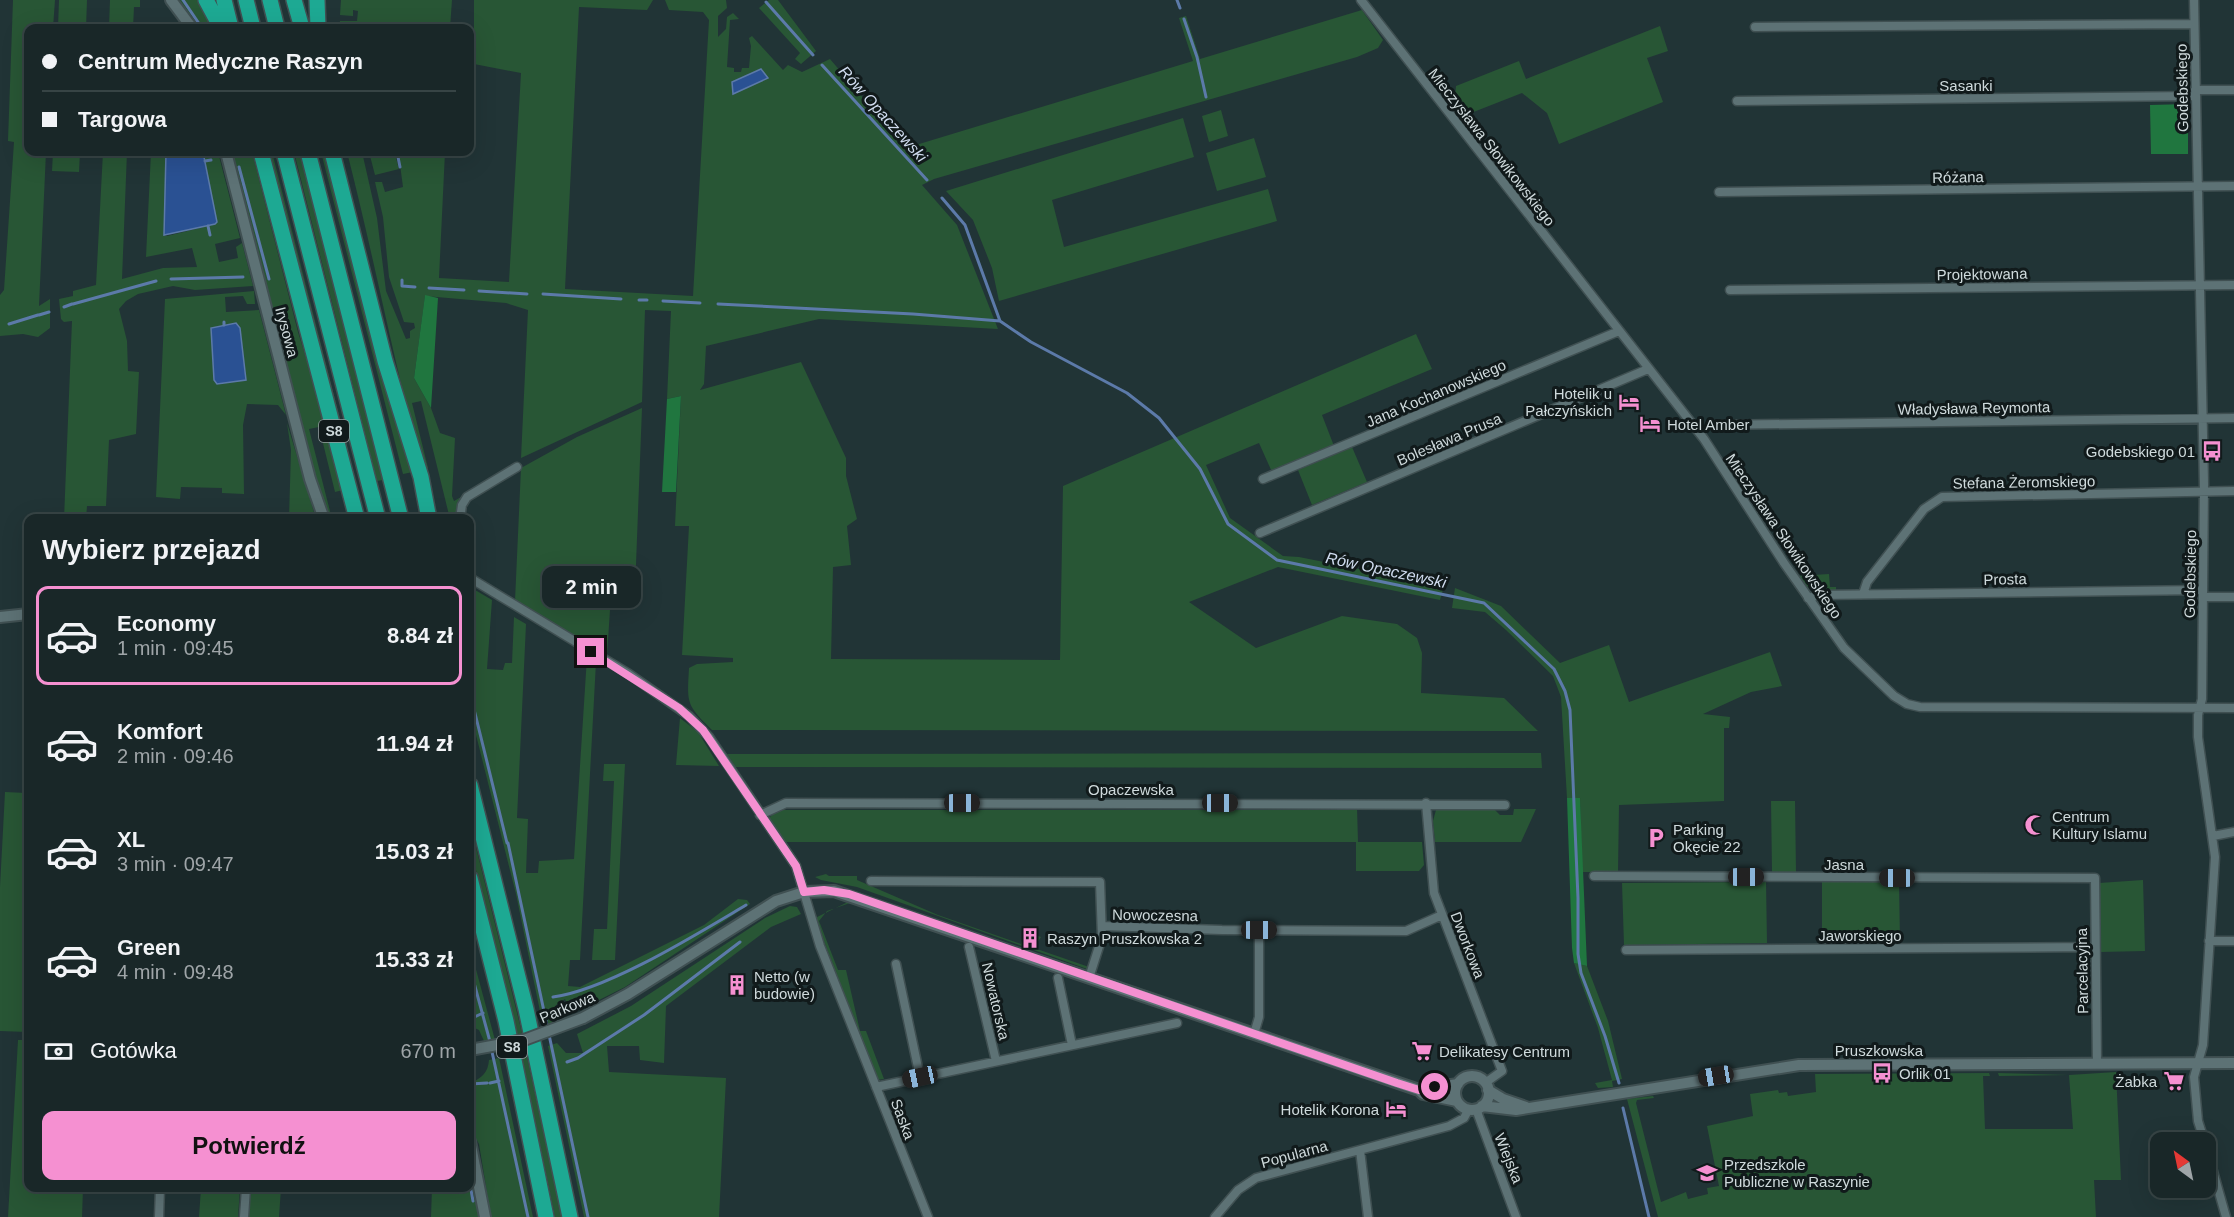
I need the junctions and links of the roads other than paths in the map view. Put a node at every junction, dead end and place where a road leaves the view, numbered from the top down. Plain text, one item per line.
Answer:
1 (171, 0) edge
2 (206, 0) edge
3 (224, 0) edge
4 (246, 0) edge
5 (270, 0) edge
6 (294, 0) edge
7 (317, 0) edge
8 (1360, 0) edge
9 (2194, 0) edge
10 (189, 24) edge
11 (219, 24) edge
12 (230, 24) edge
13 (252, 24) edge
14 (276, 24) edge
15 (301, 24) edge
16 (318, 24) edge
17 (2194, 24) junction
18 (1755, 27) dead end
19 (2234, 90) edge
20 (2195, 93) junction
21 (1737, 101) dead end
22 (227, 156) edge
23 (262, 156) edge
24 (286, 156) edge
25 (309, 156) edge
26 (333, 156) edge
27 (2234, 186) edge
28 (2197, 188) junction
29 (1719, 192) dead end
30 (2234, 285) edge
31 (2199, 286) junction
32 (1730, 290) dead end
33 (1619, 331) junction
34 (1648, 369) junction
35 (2234, 417) edge
36 (2202, 418) junction
37 (1714, 425) dead end
38 (517, 467) dead end
39 (1263, 479) dead end
40 (2234, 491) edge
41 (2204, 494) junction
42 (322, 514) edge
43 (356, 514) edge
44 (377, 514) edge
45 (400, 514) edge
46 (428, 514) edge
47 (460, 514) edge
48 (1260, 533) dead end
49 (474, 580) edge
50 (2203, 593) junction
51 (1863, 594) junction
52 (2234, 597) edge
53 (1809, 598) junction
54 (24, 614) edge
55 (0, 617) edge
56 (2200, 708) junction
57 (2234, 708) edge
58 (474, 801) edge
59 (1426, 803) junction
60 (1505, 805) dead end
61 (760, 815) junction
62 (2234, 832) edge
63 (2213, 836) junction
64 (1594, 876) dead end
65 (2095, 878) joint
66 (871, 880) dead end
67 (804, 892) junction
68 (474, 894) edge
69 (1442, 915) junction
70 (1102, 926) junction
71 (1259, 930) junction
72 (2209, 941) junction
73 (2234, 941) edge
74 (969, 947) dead end
75 (2094, 947) junction
76 (1626, 950) dead end
77 (896, 964) dead end
78 (1058, 978) dead end
79 (1089, 978) junction
80 (1177, 1023) dead end
81 (1254, 1034) junction
82 (1072, 1045) junction
83 (474, 1049) edge
84 (996, 1061) junction
85 (2198, 1063) junction
86 (2234, 1063) edge
87 (2097, 1064) junction
88 (920, 1077) junction
89 (1458, 1084) junction
90 (876, 1087) junction
91 (1487, 1087) junction
92 (1419, 1090) junction
93 (1457, 1101) junction
94 (1527, 1107) junction
95 (1476, 1108) junction
96 (2202, 1132) edge
97 (1359, 1150) junction
98 (474, 1162) edge
99 (2216, 1182) edge
100 (160, 1192) edge
101 (246, 1192) edge
102 (159, 1217) edge
103 (244, 1217) edge
104 (485, 1217) edge
105 (546, 1217) edge
106 (570, 1217) edge
107 (928, 1217) edge
108 (1215, 1217) edge
109 (1368, 1217) edge
110 (1516, 1217) edge
111 (2226, 1217) edge

1 - 10 street
2 - 11 highway
3 - 12 highway
4 - 13 highway
5 - 14 highway
6 - 15 highway
7 - 16 highway
8 - 33 street, Mieczysława Słowikowskiego
9 - 17 street, Godebskiego
17 - 18 street
17 - 20 street, Godebskiego
19 - 20 street, Sasanki
20 - 21 street, Sasanki
20 - 28 street, Godebskiego
22 - 42 street, Irysowa
23 - 43 highway, S8
24 - 44 highway
25 - 45 highway
26 - 46 highway
27 - 28 street, Różana
28 - 29 street, Różana
28 - 31 street, Godebskiego
30 - 31 street, Projektowana
31 - 32 street, Projektowana
31 - 36 street, Godebskiego
33 - 34 street, Mieczysława Słowikowskiego
33 - 39 street, Jana Kochanowskiego
34 - 48 street, Bolesława Prusa
34 - 53 street, Mieczysława Słowikowskiego
35 - 36 street, Władysława Reymonta
36 - 37 street, Władysława Reymonta
36 - 41 street, Godebskiego
38 - 47 street
40 - 41 street, Stefana Żeromskiego
41 - 50 street, Godebskiego
41 - 51 street, Stefana Żeromskiego
49 - 61 street
50 - 51 street, Prosta
50 - 52 street, Prosta
50 - 56 street, Godebskiego
51 - 53 street, Prosta
53 - 56 street, Mieczysława Słowikowskiego
54 - 55 street
56 - 57 street, Mieczysława Słowikowskiego
56 - 63 street, Godebskiego
58 - 106 highway, S8
59 - 60 street, Opaczewska
59 - 61 street, Opaczewska
59 - 69 street, Dworkowa
61 - 67 street
62 - 63 street
63 - 72 street, Godebskiego
64 - 65 street, Jasna
65 - 75 street, Parcelacyjna
66 - 70 street, Nowoczesna
67 - 79 street
67 - 83 street, Parkowa, bridge
67 - 90 street, Saska
68 - 105 highway, S8
69 - 71 street, Nowoczesna
69 - 91 street, Dworkowa
70 - 71 street, Nowoczesna
70 - 79 street
71 - 81 street
72 - 73 street
72 - 85 street, Godebskiego
74 - 84 street, Nowatorska
75 - 76 street, Jaworskiego
75 - 87 street, Parcelacyjna
77 - 88 street
78 - 82 street
79 - 81 street
80 - 82 street, Nowatorska
81 - 92 street
82 - 84 street, Nowatorska
84 - 88 street, Nowatorska
85 - 86 street, Pruszkowska
85 - 87 street, Pruszkowska
85 - 96 street, Godebskiego
87 - 94 street, Pruszkowska
88 - 90 street, Nowatorska
89 - 91 street
89 - 92 street
89 - 93 street
90 - 107 street, Saska
91 - 94 street, Pruszkowska
91 - 95 street
92 - 93 street
93 - 95 street
94 - 95 street, Pruszkowska
95 - 97 street, Popularna
95 - 110 street, Wiejska
97 - 108 street, Popularna
97 - 109 street
98 - 104 street
99 - 111 street, Godebskiego
100 - 102 street
101 - 103 street

